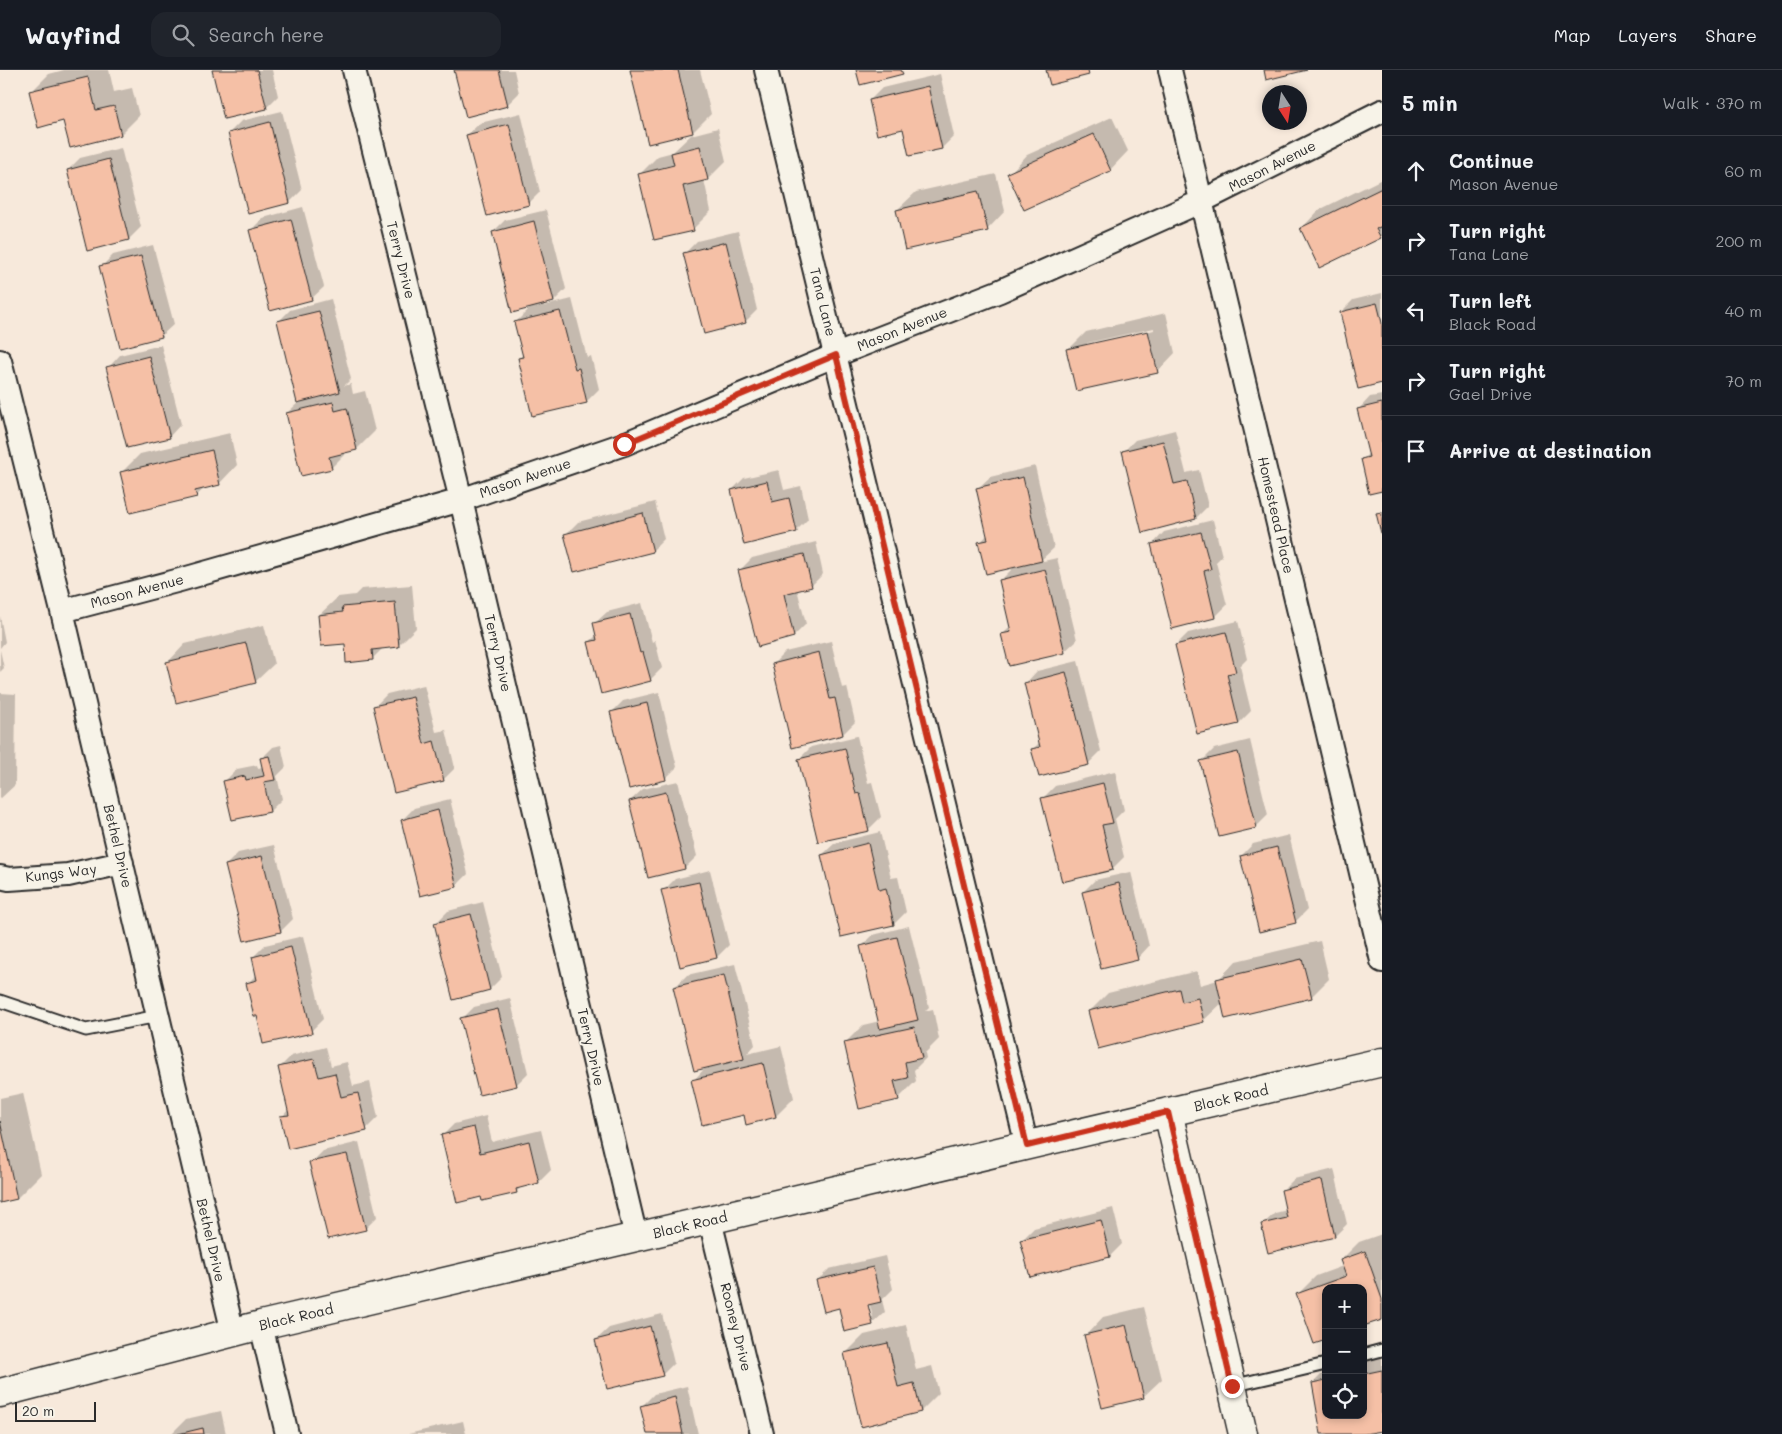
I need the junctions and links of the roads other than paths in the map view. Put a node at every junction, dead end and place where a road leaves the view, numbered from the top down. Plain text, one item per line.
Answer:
1 (354, 70) edge
2 (766, 70) edge
3 (1170, 70) edge
4 (1382, 111) edge
5 (1202, 201) junction
6 (836, 355) junction
7 (0, 360) edge
8 (461, 500) junction
9 (62, 611) junction
10 (122, 863) junction
11 (0, 878) edge
12 (1382, 961) edge
13 (0, 1001) edge
14 (158, 1016) junction
15 (1382, 1062) edge
16 (1168, 1112) junction
17 (1027, 1146) junction
18 (710, 1220) junction
19 (636, 1238) junction
20 (261, 1325) junction
21 (233, 1333) junction
22 (1382, 1350) edge
23 (1367, 1354) edge
24 (1322, 1365) edge
25 (1232, 1386) junction
26 (0, 1393) edge
27 (288, 1434) edge
28 (762, 1434) edge
29 (1243, 1434) edge

1 - 8 street, Terry Drive
2 - 6 street, Tana Lane
3 - 5 street, Homestead Place
4 - 5 street, Mason Avenue
5 - 6 street, Mason Avenue
5 - 12 street, Homestead Place
6 - 8 street, Mason Avenue
6 - 17 street, Tana Lane
7 - 9 street, Bethel Drive
8 - 9 street, Mason Avenue
8 - 19 street, Terry Drive
9 - 10 street, Bethel Drive
10 - 11 street, Kungs Way
10 - 14 street, Bethel Drive
13 - 14 lane
14 - 21 street, Bethel Drive
15 - 16 main road, Black Road
16 - 17 main road, Black Road
16 - 25 main road
17 - 18 main road, Black Road
18 - 19 main road, Black Road
18 - 28 street, Rooney Drive
19 - 20 main road, Black Road
20 - 21 main road, Black Road
20 - 27 street
21 - 26 main road, Black Road
22 - 23 lane
24 - 25 lane
25 - 29 main road

